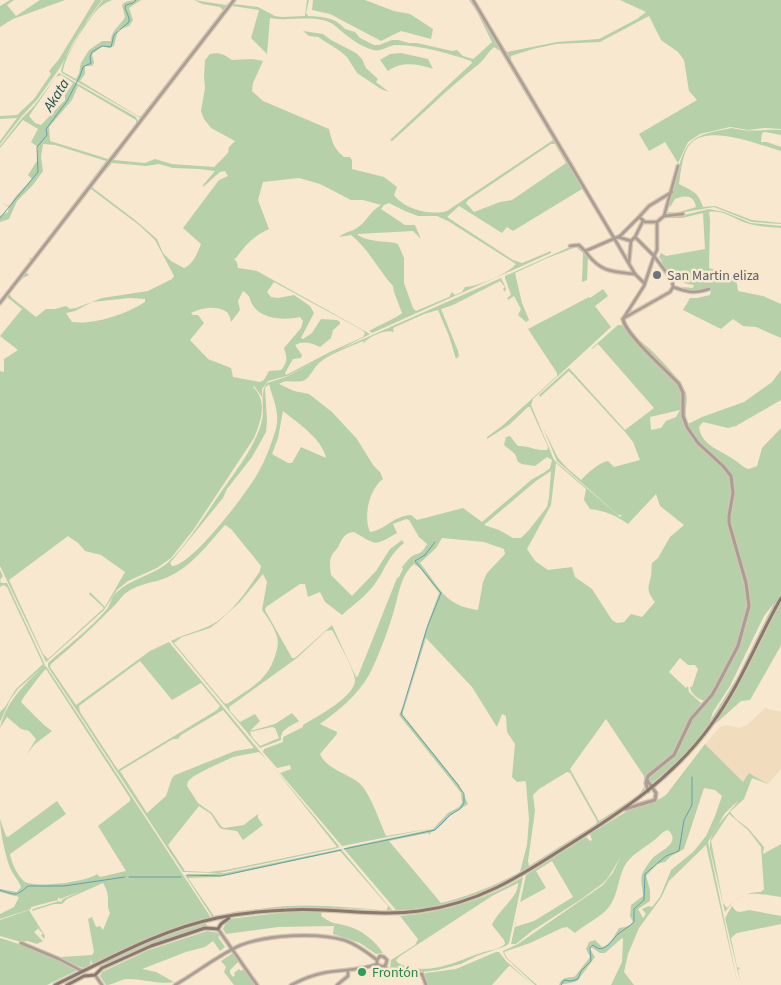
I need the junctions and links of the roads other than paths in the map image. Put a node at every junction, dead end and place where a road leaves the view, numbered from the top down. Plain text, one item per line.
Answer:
1 (234, 0) edge
2 (473, 0) edge
3 (678, 166) dead end
4 (672, 192) junction
5 (683, 214) dead end
6 (664, 216) junction
7 (639, 217) junction
8 (643, 221) junction
9 (658, 222) junction
10 (635, 237) junction
11 (615, 238) junction
12 (631, 241) junction
13 (570, 246) dead end
14 (585, 251) junction
15 (654, 256) junction
16 (629, 262) junction
17 (635, 274) junction
18 (644, 283) junction
19 (673, 287) junction
20 (709, 289) dead end
21 (0, 303) edge
22 (623, 319) junction
23 (781, 598) edge
24 (647, 779) junction
25 (660, 782) junction
26 (649, 784) junction
27 (650, 790) junction
28 (625, 809) junction
29 (232, 916) junction
30 (218, 918) junction
31 (209, 921) junction
32 (221, 924) junction
33 (210, 928) junction
34 (218, 928) junction
35 (22, 943) dead end
36 (233, 950) junction
37 (377, 962) junction
38 (95, 964) junction
39 (385, 966) junction
40 (84, 970) junction
41 (348, 970) junction
42 (98, 971) junction
43 (88, 975) junction
44 (95, 975) junction
45 (55, 985) edge
46 (67, 985) edge
47 (102, 985) edge
48 (176, 985) edge
49 (257, 985) edge
50 (290, 985) edge
51 (337, 985) edge
52 (426, 985) edge

1 - 21 street
2 - 11 street
3 - 4 street
4 - 6 street
4 - 7 street
5 - 6 street
6 - 9 street
7 - 8 street
7 - 11 street
8 - 9 street
8 - 10 street
9 - 15 street
10 - 12 street
10 - 15 street
11 - 12 street
11 - 14 street
11 - 16 street
12 - 16 street
13 - 14 street
14 - 17 street
15 - 18 street
15 - 19 street
16 - 17 street
17 - 18 street
18 - 22 street
19 - 20 street
19 - 22 street
22 - 24 street
23 - 25 main road
24 - 26 street
24 - 27 street
25 - 26 street
25 - 27 main road
26 - 27 street
27 - 28 main road
27 - 28 street
28 - 29 main road
29 - 30 main road
29 - 32 main road
30 - 31 main road
30 - 32 main road
31 - 33 main road
31 - 38 main road
32 - 34 main road
33 - 34 main road
33 - 42 main road
34 - 36 street
35 - 40 street
36 - 37 street
36 - 48 street
36 - 49 street
37 - 39 street
37 - 39 street
37 - 41 street
38 - 40 main road
38 - 42 main road
39 - 52 street
40 - 43 main road
40 - 45 main road
41 - 50 street
41 - 51 street
42 - 44 main road
43 - 44 main road
43 - 46 main road
44 - 47 street

